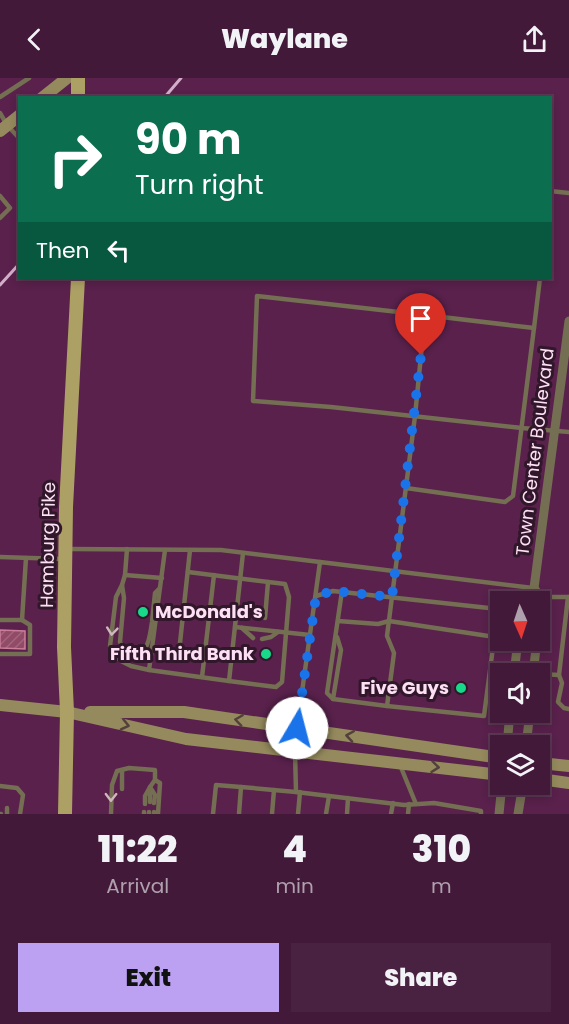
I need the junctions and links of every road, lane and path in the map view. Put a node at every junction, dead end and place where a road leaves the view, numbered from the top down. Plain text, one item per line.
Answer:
1 (29, 78) edge
2 (78, 78) edge
3 (59, 80) edge
4 (44, 96) edge
5 (78, 96) edge
6 (0, 97) edge
7 (0, 113) edge
8 (18, 117) edge
9 (4, 128) edge
10 (18, 138) edge
11 (552, 191) edge
12 (569, 193) edge
13 (0, 196) edge
14 (0, 218) edge
15 (78, 279) edge
16 (540, 279) edge
17 (425, 315) junction
18 (569, 321) edge
19 (534, 328) junction
20 (415, 416) junction
21 (522, 428) junction
22 (555, 431) junction
23 (569, 432) edge
24 (406, 488) junction
25 (127, 549) junction
26 (165, 550) junction
27 (190, 550) junction
28 (243, 553) junction
29 (65, 554) junction
30 (0, 557) edge
31 (26, 558) junction
32 (320, 562) junction
33 (395, 571) junction
34 (188, 572) junction
35 (125, 575) junction
36 (214, 575) junction
37 (162, 578) junction
38 (240, 579) junction
39 (268, 582) junction
40 (122, 585) junction
41 (161, 588) junction
42 (534, 588) junction
43 (342, 591) junction
44 (532, 591) edge
45 (536, 591) edge
46 (316, 596) junction
47 (392, 597) junction
48 (550, 597) edge
49 (568, 597) edge
50 (490, 608) edge
51 (265, 618) dead end
52 (0, 620) edge
53 (22, 620) junction
54 (338, 621) junction
55 (389, 621) junction
56 (235, 627) junction
57 (242, 628) junction
58 (278, 632) junction
59 (286, 632) junction
60 (310, 635) junction
61 (490, 636) edge
62 (253, 638) dead end
63 (262, 639) dead end
64 (493, 651) edge
65 (179, 652) dead end
66 (0, 654) edge
67 (177, 665) dead end
68 (149, 669) junction
69 (176, 673) junction
70 (550, 675) edge
71 (559, 675) junction
72 (202, 677) junction
73 (229, 681) junction
74 (0, 705) edge
75 (387, 706) junction
76 (569, 709) edge
77 (68, 712) junction
78 (297, 728) junction
79 (295, 752) junction
80 (490, 756) edge
81 (399, 763) junction
82 (550, 764) edge
83 (569, 766) edge
84 (122, 770) junction
85 (490, 774) edge
86 (155, 780) junction
87 (550, 780) edge
88 (569, 783) edge
89 (0, 786) edge
90 (10, 787) junction
91 (150, 787) junction
92 (241, 788) junction
93 (122, 789) dead end
94 (274, 790) junction
95 (298, 792) junction
96 (501, 795) edge
97 (521, 795) edge
98 (9, 796) dead end
99 (329, 796) junction
100 (348, 798) junction
101 (393, 803) junction
102 (409, 804) junction
103 (416, 804) junction
104 (8, 808) dead end
105 (151, 813) edge
106 (7, 814) edge
107 (20, 814) edge
108 (65, 814) edge
109 (111, 814) edge
110 (213, 814) edge
111 (239, 814) edge
112 (272, 814) edge
113 (298, 814) edge
114 (326, 814) edge
115 (347, 814) edge
116 (392, 814) edge
117 (408, 814) edge
118 (481, 814) edge
119 (499, 814) edge
120 (518, 814) edge

1 - 6 lane
2 - 5 main road
3 - 4 main road
7 - 9 lane
8 - 9 main road
9 - 10 lane
11 - 12 lane
13 - 14 lane
15 - 29 main road, Hamburg Pike
16 - 19 lane
17 - 19 lane
17 - 20 lane
17 - 20 lane
18 - 22 street, Town Center Boulevard
19 - 21 lane
20 - 21 lane
20 - 24 lane
21 - 22 lane
21 - 24 lane
22 - 23 lane
22 - 42 street, Town Center Boulevard
24 - 33 lane
25 - 26 lane
25 - 29 lane
25 - 35 lane
26 - 27 lane
26 - 37 lane
27 - 28 lane
27 - 34 lane
28 - 32 lane
28 - 38 lane
29 - 31 lane
29 - 77 main road, Hamburg Pike
30 - 31 lane
31 - 53 lane
32 - 33 lane
32 - 46 lane
33 - 42 lane
33 - 47 lane
34 - 36 lane
34 - 65 lane
35 - 37 lane
35 - 40 lane
36 - 38 lane
36 - 72 lane
37 - 41 lane
38 - 39 lane
38 - 56 lane
39 - 51 lane
39 - 59 lane
40 - 41 lane
40 -> 68 lane
41 - 68 lane
42 - 44 street, Town Center Boulevard
42 - 45 street
43 - 46 lane
43 - 47 lane
43 - 54 lane
46 - 60 lane
47 - 50 lane
47 - 55 lane
48 - 49 lane
49 - 71 lane
52 - 53 lane
53 - 66 lane
54 - 55 lane
54 - 75 lane
55 - 61 lane
55 - 75 lane
56 - 57 lane
56 - 73 lane
57 - 58 lane
57 - 62 lane
58 - 59 lane
58 - 63 lane
59 - 60 lane
59 - 73 lane
60 - 78 lane
64 - 75 lane
67 - 69 lane
68 - 69 lane
69 - 72 lane
70 - 71 lane
71 - 76 lane
72 - 73 lane
74 - 77 main road
78 -> 77 main road
77 -> 79 main road
77 - 108 main road, Hamburg Pike
78 - 79 lane
80 -> 78 main road
79 - 81 main road
79 - 95 lane
81 -> 85 main road
81 - 103 lane
82 - 83 main road
84 - 86 lane
84 - 93 lane
84 -> 109 lane
86 - 91 lane
86 - 105 lane
87 - 88 main road
89 - 90 lane
90 - 98 lane
90 - 107 lane
91 - 91 lane
92 - 94 lane
92 - 110 lane
92 - 111 lane
94 - 95 lane
94 - 112 lane
95 - 99 lane
95 - 113 lane
96 - 119 street
97 - 120 street
99 - 100 lane
99 - 114 lane
100 - 101 lane
100 - 115 lane
101 - 102 lane
101 - 116 lane
102 - 103 lane
102 - 117 lane
103 - 118 lane
104 - 106 lane

